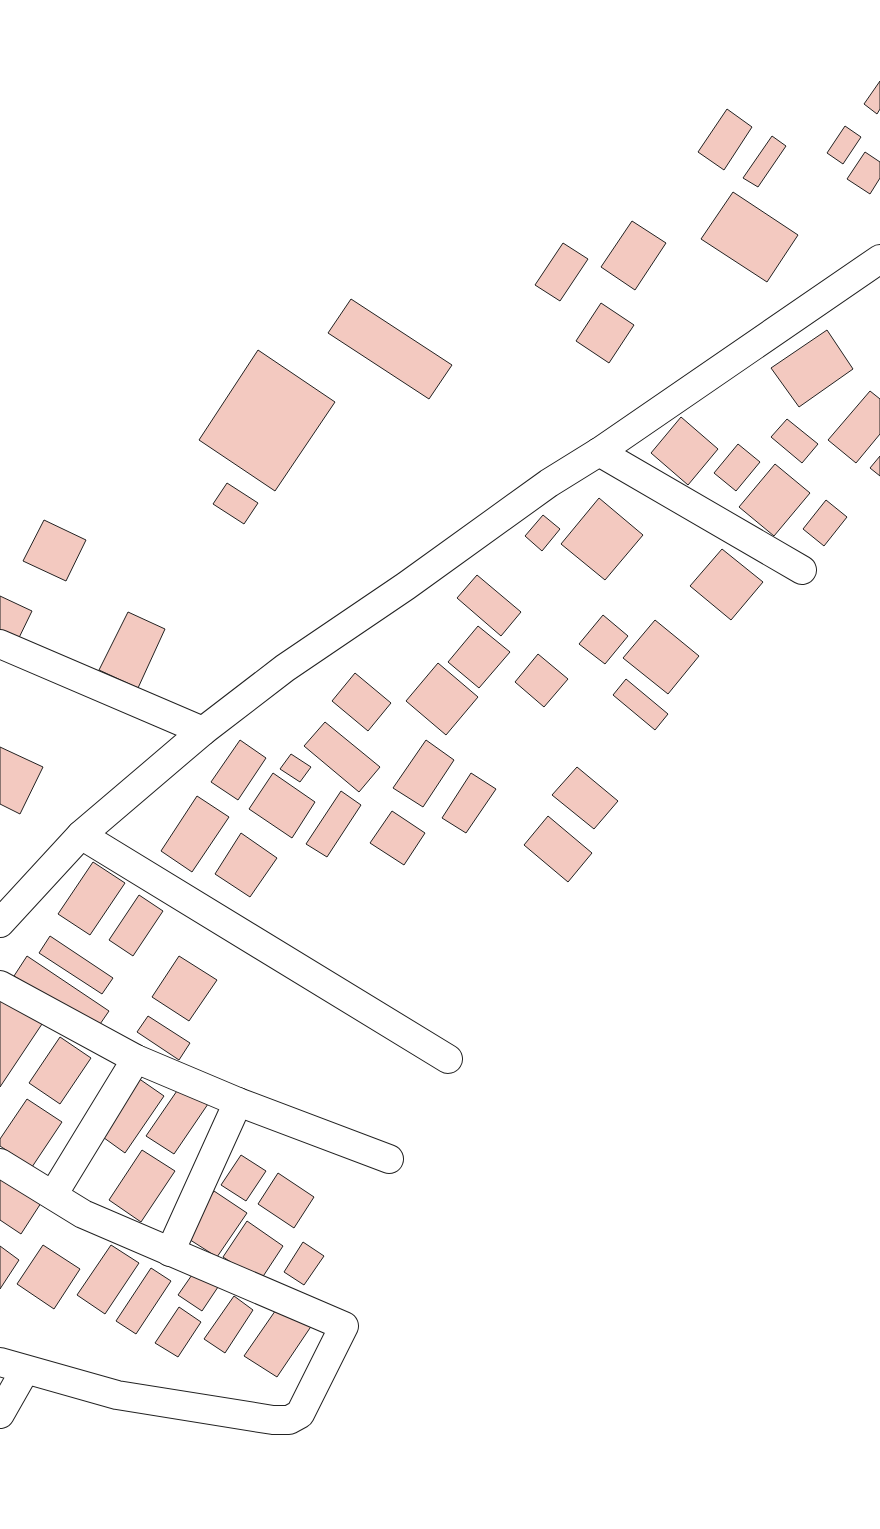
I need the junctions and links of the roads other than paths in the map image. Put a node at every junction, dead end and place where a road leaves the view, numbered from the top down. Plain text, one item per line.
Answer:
1 (880, 258) edge
2 (599, 452) junction
3 (802, 570) dead end
4 (0, 644) edge
5 (203, 731) junction
6 (81, 835) junction
7 (0, 923) edge
8 (0, 986) edge
9 (136, 1058) junction
10 (448, 1059) dead end
11 (238, 1102) junction
12 (389, 1159) dead end
13 (0, 1163) edge
14 (53, 1195) junction
15 (170, 1252) junction
16 (13, 1366) edge
17 (0, 1414) edge

1 - 2 street
2 - 3 street
2 - 5 street
4 - 5 street
5 - 6 street
6 - 7 street
6 - 10 street
8 - 9 street
9 - 11 street
9 - 14 street
11 - 12 street
11 - 15 street
13 - 14 street
14 - 15 street
15 - 16 street
16 - 17 street

